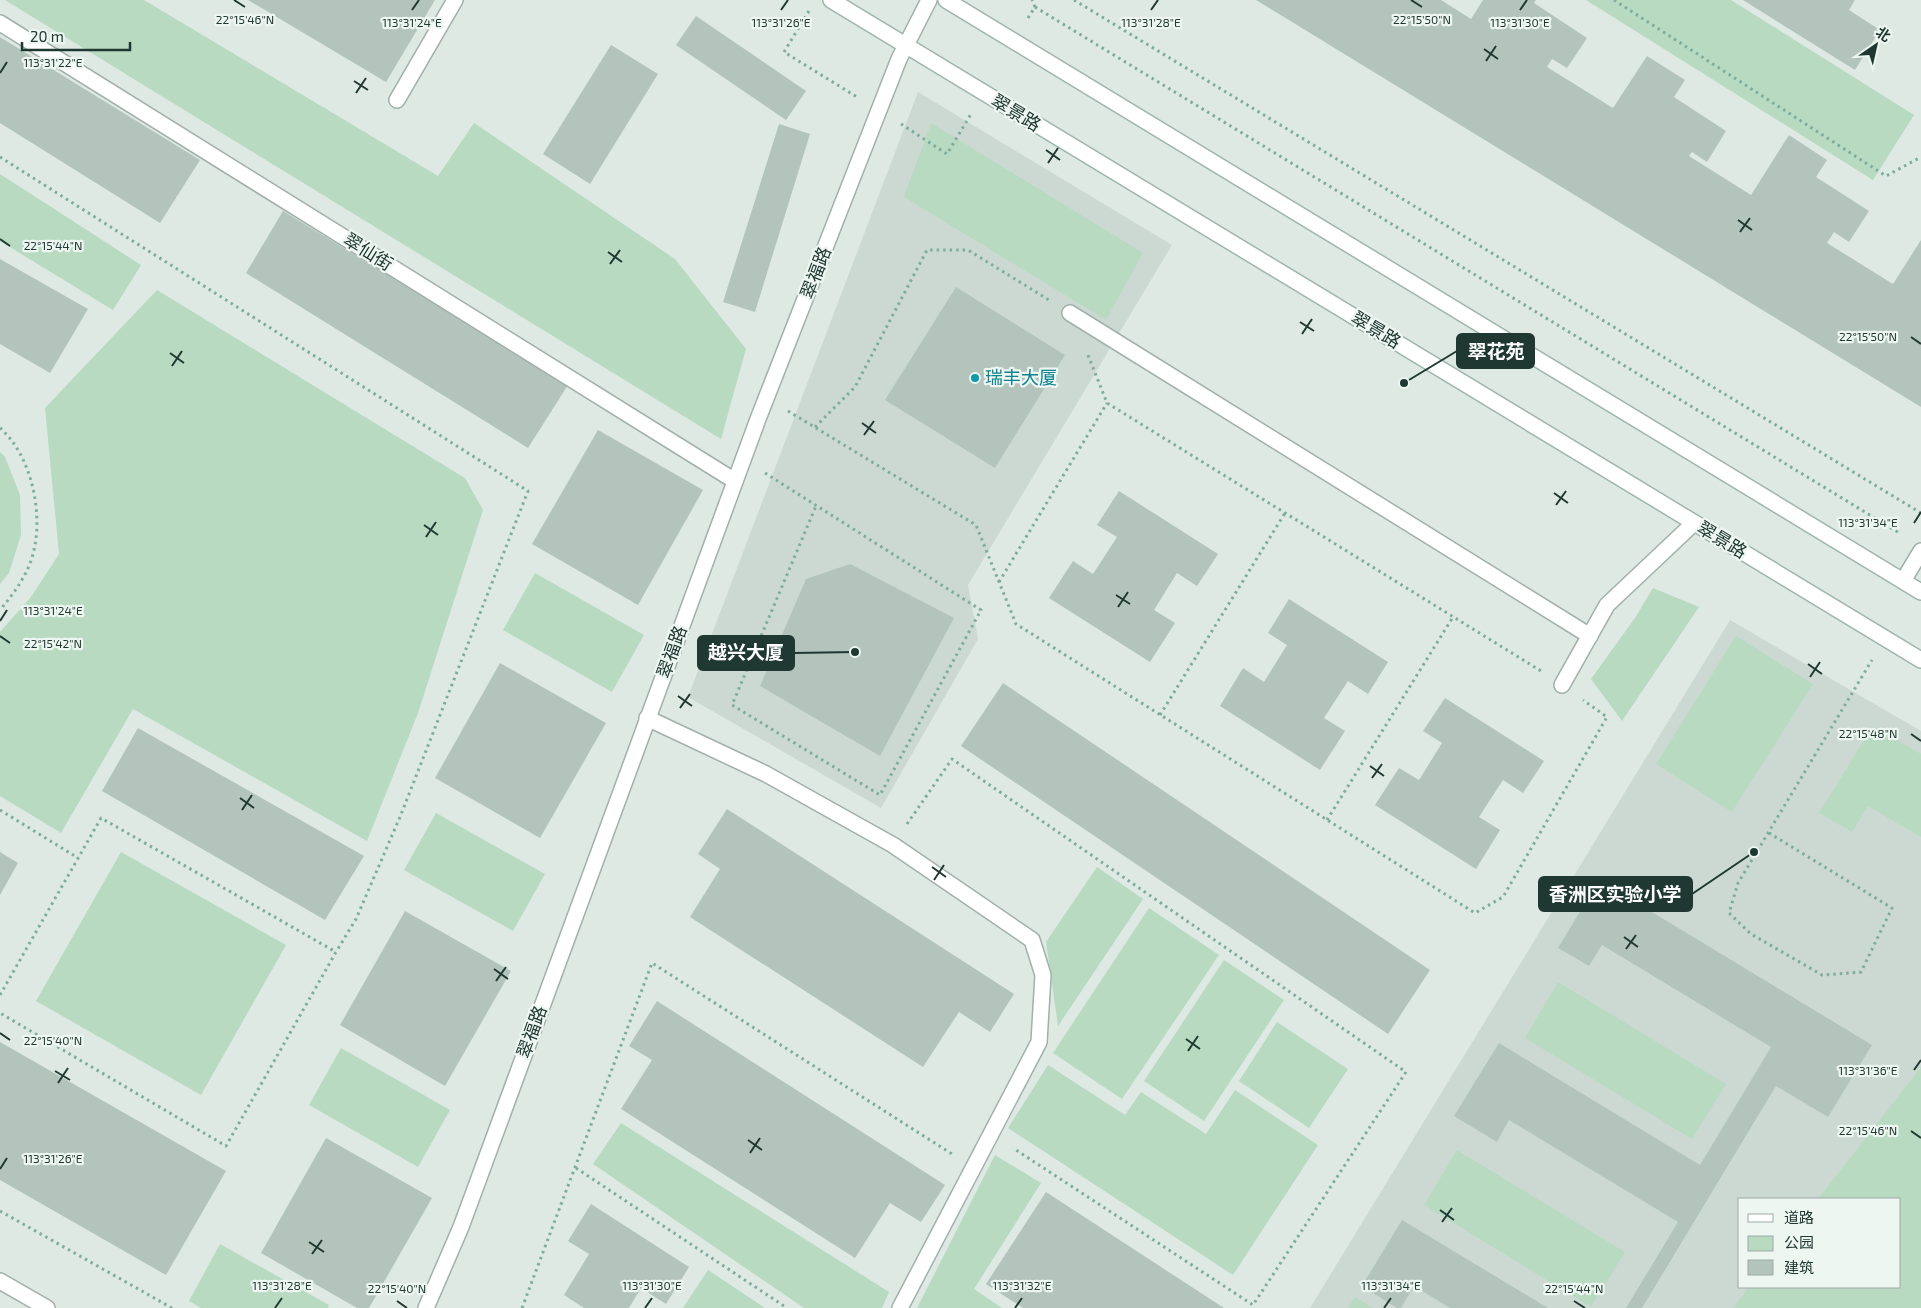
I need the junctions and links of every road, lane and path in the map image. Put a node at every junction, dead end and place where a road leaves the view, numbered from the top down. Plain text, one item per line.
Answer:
1 (455, 0) edge
2 (831, 0) edge
3 (929, 0) edge
4 (946, 0) edge
5 (1074, 0) edge
6 (1614, 0) edge
7 (1035, 7) dead end
8 (0, 23) edge
9 (906, 46) junction
10 (397, 100) dead end
11 (0, 156) edge
12 (1921, 157) edge
13 (1070, 312) junction
14 (766, 398) junction
15 (1107, 403) junction
16 (815, 427) junction
17 (0, 428) edge
18 (743, 460) junction
19 (735, 481) junction
20 (816, 506) junction
21 (1285, 513) junction
22 (1921, 513) edge
23 (1694, 523) junction
24 (1904, 536) dead end
25 (1921, 551) edge
26 (1903, 581) junction
27 (999, 583) junction
28 (1921, 592) edge
29 (0, 610) edge
30 (1453, 617) junction
31 (1590, 636) junction
32 (1886, 638) junction
33 (1921, 660) edge
34 (1562, 684) junction
35 (1160, 715) junction
36 (647, 718) junction
37 (0, 810) edge
38 (1327, 820) junction
39 (1769, 833) junction
40 (893, 844) junction
41 (78, 858) junction
42 (336, 952) junction
43 (0, 995) edge
44 (0, 1013) edge
45 (991, 1134) junction
46 (576, 1168) junction
47 (974, 1168) junction
48 (0, 1211) edge
49 (0, 1281) edge
50 (47, 1308) edge
51 (172, 1308) edge
52 (426, 1308) edge
53 (522, 1308) edge
54 (787, 1308) edge
55 (900, 1308) edge

1 - 10 main road
2 - 9 main road, 翠景路
3 - 9 main road, 翠福路
4 - 26 main road
5 - 22 path
6 - 12 path
7 - 24 path
8 - 19 main road, 翠仙街
9 - 14 main road, 翠福路
9 - 23 main road, 翠景路
11 - 42 path
13 - 15 path
13 - 16 path
13 - 31 main road
14 - 16 path
14 - 18 main road, 翠福路
15 - 21 path
15 - 27 path
16 - 27 path
17 - 29 path
18 - 19 main road, 翠福路
18 - 20 path
19 - 36 main road, 翠福路
20 - 20 path
21 - 30 path
21 - 35 path
23 - 31 main road
23 - 32 main road, 翠景路
25 - 26 main road
26 - 28 main road
27 - 35 path
30 - 34 path
30 - 38 path
31 - 34 main road
32 - 33 main road, 翠景路
32 - 39 path
34 - 38 path
35 - 38 path
36 - 40 main road
36 - 52 main road, 翠福路
37 - 41 path
39 - 39 path
40 - 45 main road
40 - 45 path
41 - 42 path
41 - 43 path
42 - 44 path
45 - 47 main road
46 - 47 path
46 - 53 path
46 - 54 path
47 - 55 main road
48 - 51 path
49 - 50 main road

